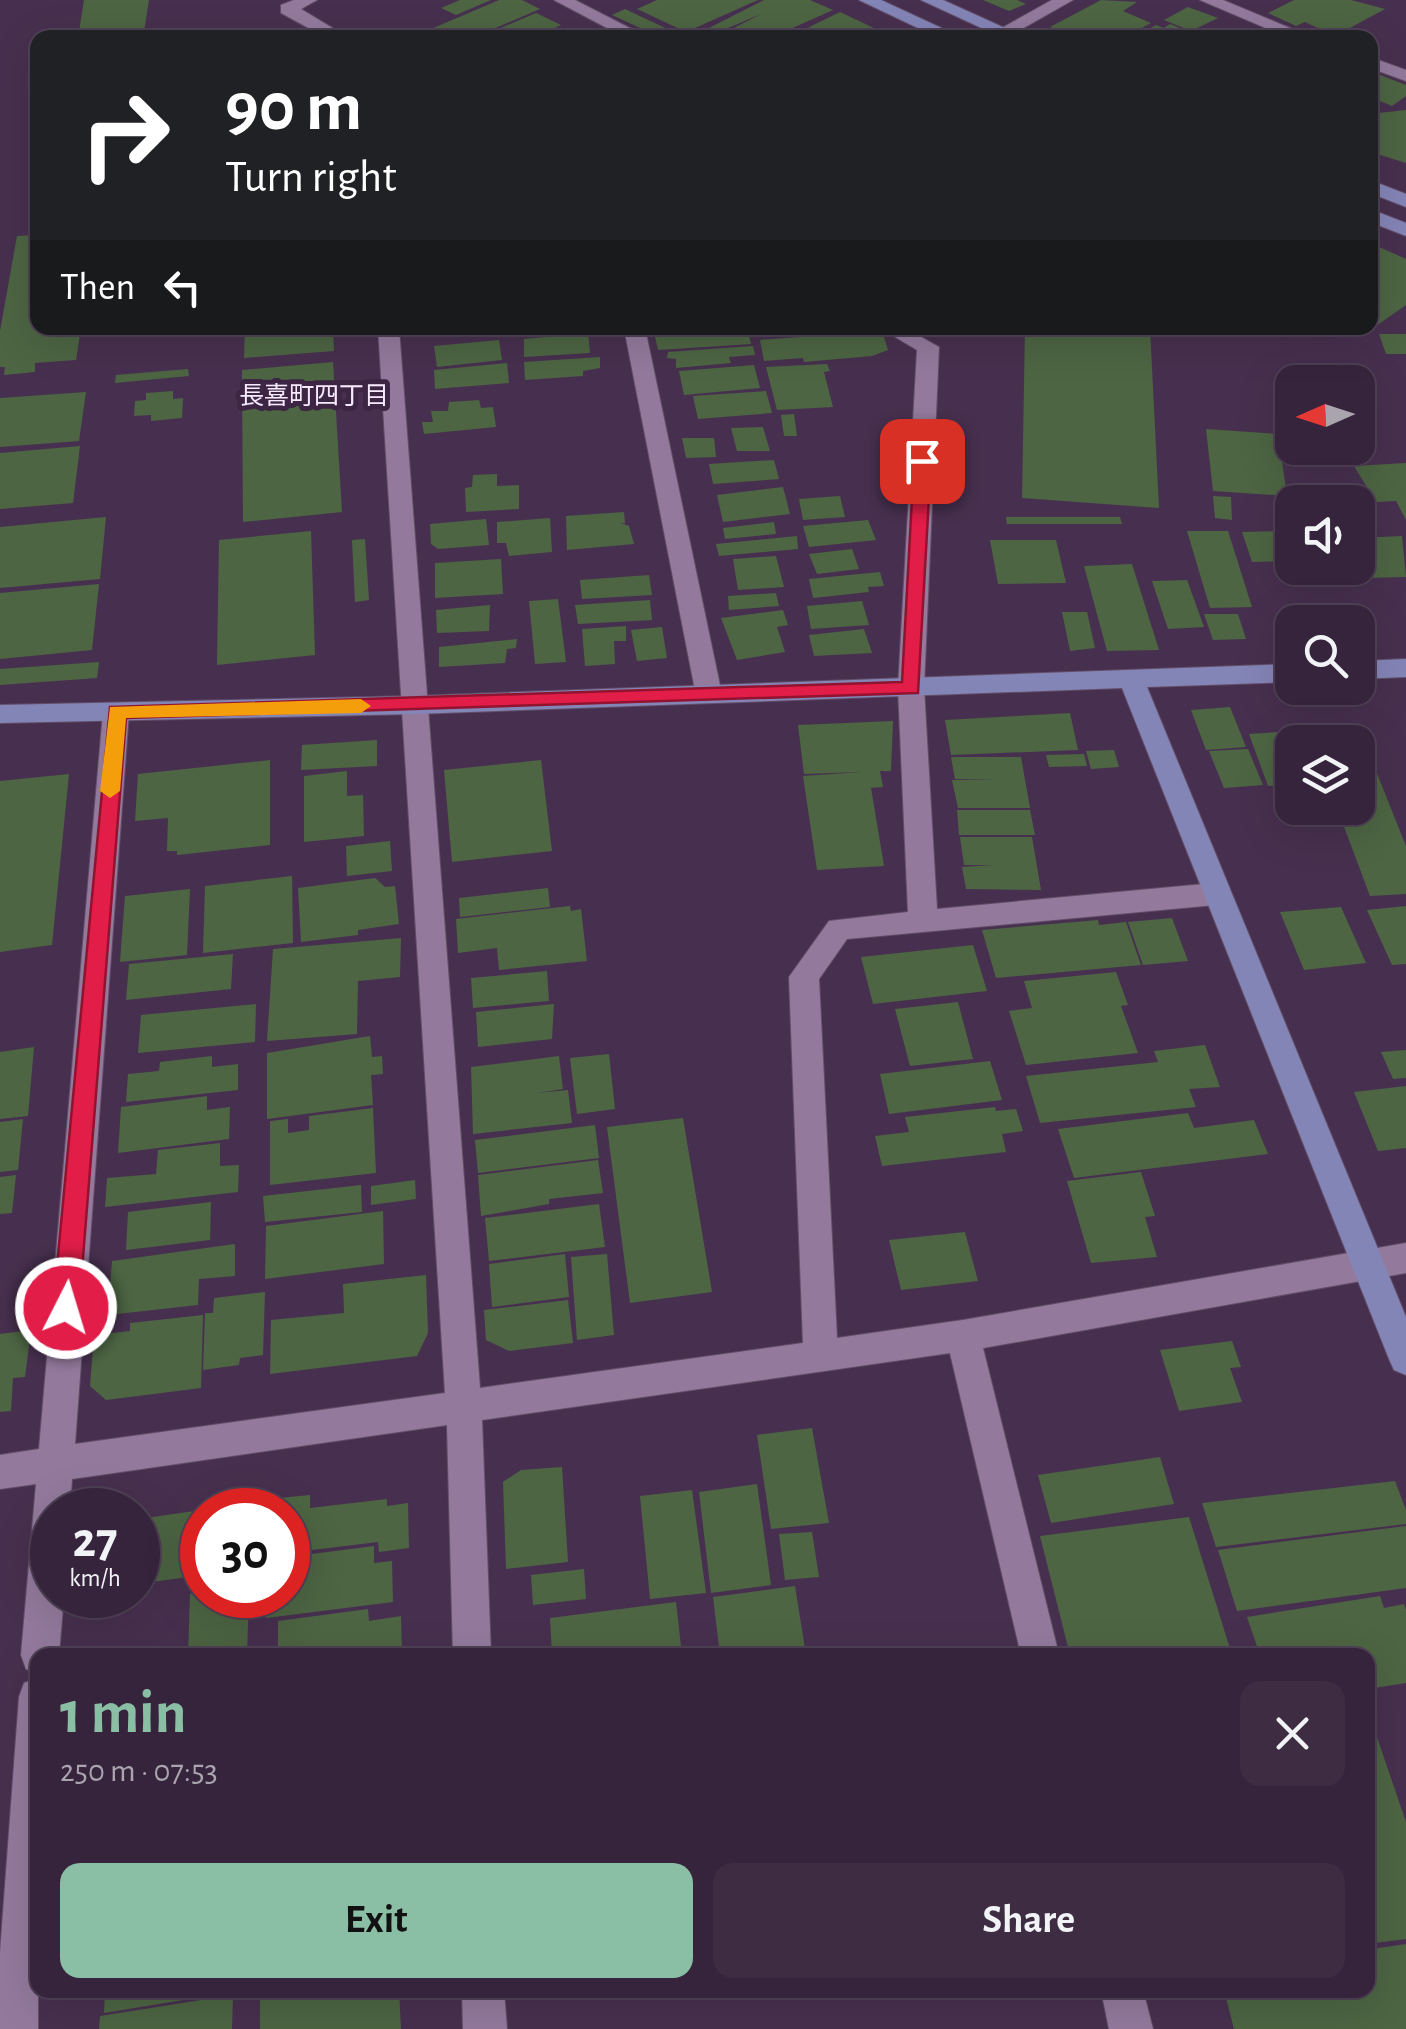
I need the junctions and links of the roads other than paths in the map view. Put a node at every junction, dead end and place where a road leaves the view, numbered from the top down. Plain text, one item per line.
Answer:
1 (309, 0) edge
2 (562, 0) edge
3 (867, 0) edge
4 (929, 0) edge
5 (1065, 0) edge
6 (1208, 0) edge
7 (326, 30) edge
8 (624, 30) edge
9 (936, 30) edge
10 (993, 30) edge
11 (1016, 30) edge
12 (1285, 30) edge
13 (1378, 65) edge
14 (1406, 76) edge
15 (1378, 189) edge
16 (1406, 201) edge
17 (1378, 218) edge
18 (1406, 230) edge
19 (389, 335) edge
20 (635, 335) edge
21 (903, 335) edge
22 (1406, 668) edge
23 (1375, 669) edge
24 (1275, 674) edge
25 (1131, 679) junction
26 (911, 688) junction
27 (709, 695) junction
28 (415, 705) junction
29 (116, 712) junction
30 (0, 714) edge
31 (1215, 894) junction
32 (923, 920) junction
33 (1406, 1258) edge
34 (1367, 1263) junction
35 (963, 1336) junction
36 (821, 1355) junction
37 (1406, 1359) edge
38 (464, 1409) junction
39 (53, 1467) junction
40 (0, 1472) edge
41 (40, 1648) edge
42 (472, 1648) edge
43 (1038, 1648) edge
44 (30, 1818) edge
45 (483, 1998) edge
46 (1124, 1998) edge
47 (16, 2029) edge
48 (484, 2029) edge
49 (1131, 2029) edge

1 - 7 street
2 - 8 street
3 - 9 street
4 - 10 street
5 - 11 street
6 - 12 street
13 - 14 street
15 - 16 street
17 - 18 street
19 - 28 street
20 - 27 street
21 - 26 street
22 - 23 street
24 - 25 street
25 - 26 street
25 - 31 street
26 - 27 street
26 - 32 street
27 - 28 street
28 - 29 street
28 - 38 street
29 - 30 street
29 - 39 street
31 - 32 street
31 - 34 street
32 - 36 street
33 - 34 street
34 - 35 street
34 - 37 street
35 - 36 street
35 - 43 street
36 - 38 street
38 - 39 street
38 - 42 street
39 - 40 street
39 - 41 street
44 - 47 street
45 - 48 street
46 - 49 street

